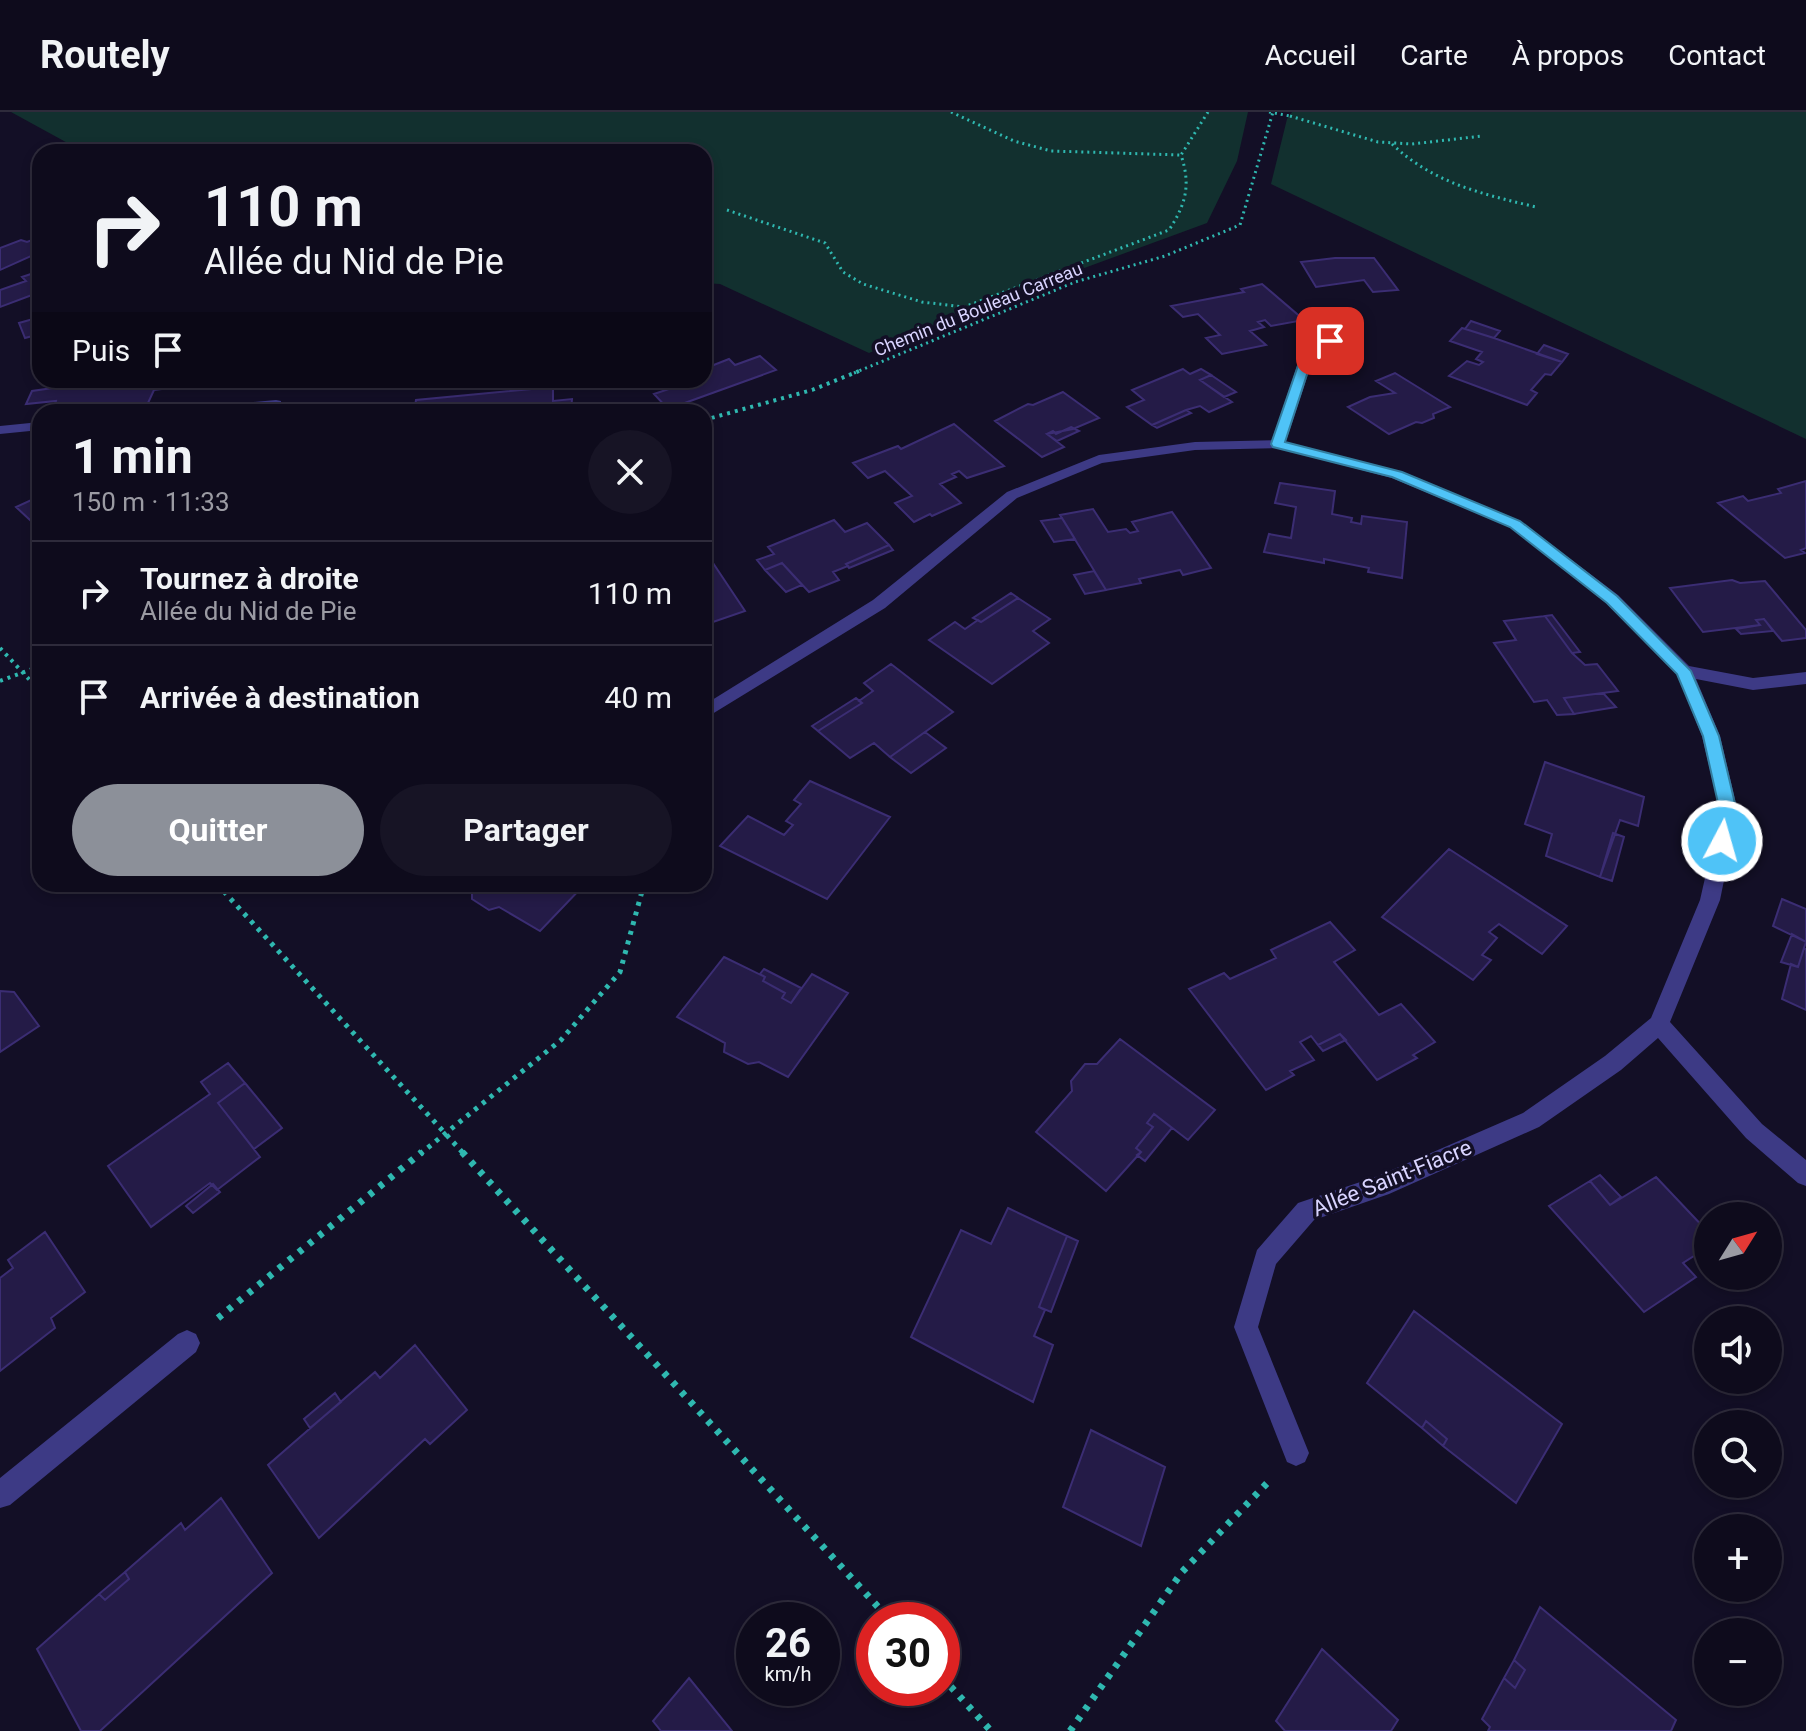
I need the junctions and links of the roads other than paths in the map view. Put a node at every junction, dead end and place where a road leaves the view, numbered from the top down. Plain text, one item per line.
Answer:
1 (1351, 328) dead end
2 (32, 427) edge
3 (0, 430) edge
4 (1278, 444) junction
5 (1684, 671) junction
6 (1806, 678) edge
7 (712, 708) edge
8 (1659, 1024) junction
9 (1806, 1175) edge
10 (187, 1343) road end
11 (1296, 1453) road end
12 (0, 1495) edge

1 - 4 street
2 - 3 street
4 - 5 street
4 - 7 street
5 - 6 street
5 - 8 street
8 - 9 street
8 - 11 street, Allée Saint-Fiacre
10 - 12 street

